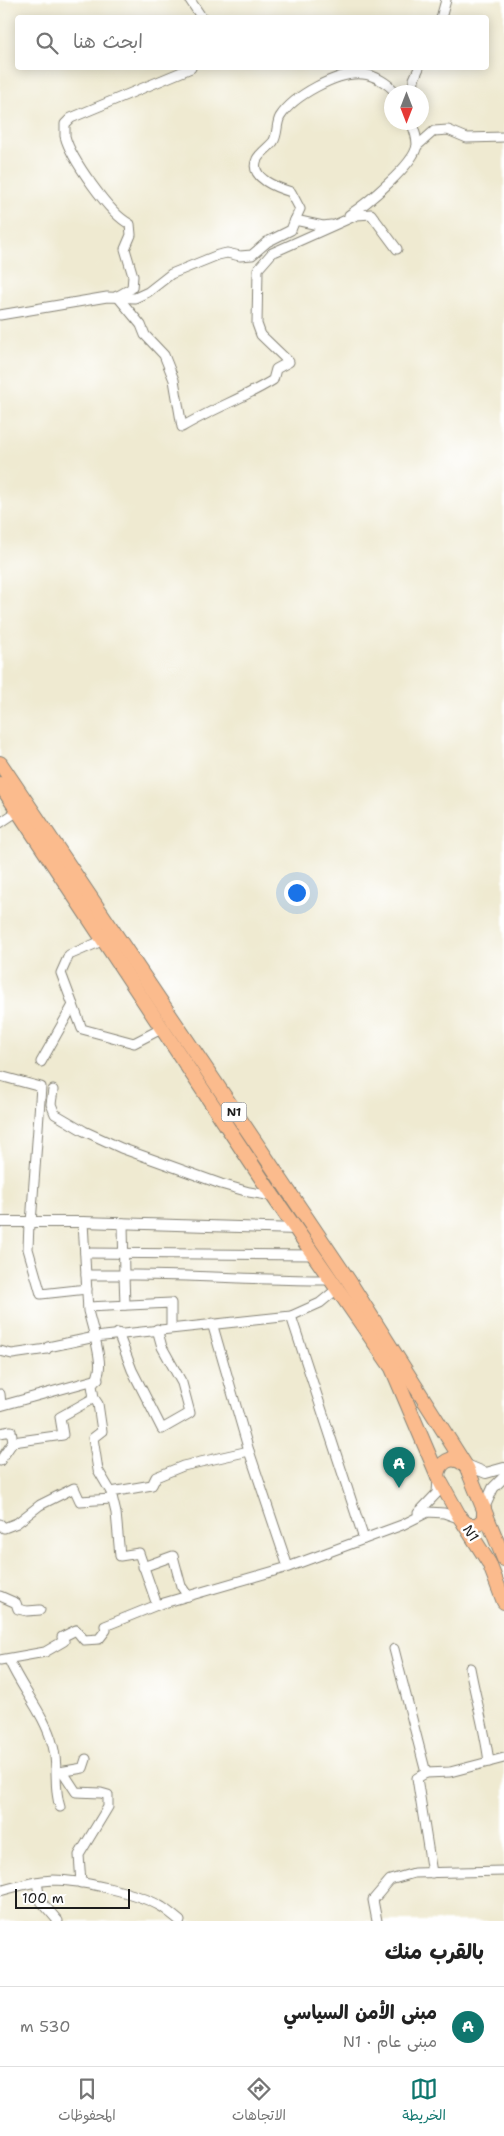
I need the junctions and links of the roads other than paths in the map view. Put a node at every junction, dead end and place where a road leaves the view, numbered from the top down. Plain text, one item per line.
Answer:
1 (190, 0) edge
2 (446, 0) edge
3 (200, 15) edge
4 (442, 15) edge
5 (186, 70) edge
6 (418, 70) edge
7 (386, 85) edge
8 (413, 85) edge
9 (414, 130) edge
10 (504, 138) edge
11 (417, 146) junction
12 (295, 220) junction
13 (336, 224) junction
14 (397, 248) dead end
15 (118, 296) junction
16 (0, 315) edge
17 (0, 763) edge
18 (0, 784) edge
19 (18, 811) junction
20 (0, 824) edge
21 (104, 940) junction
22 (73, 1005) junction
23 (163, 1028) junction
24 (42, 1062) dead end
25 (0, 1076) edge
26 (53, 1090) dead end
27 (273, 1196) junction
28 (0, 1222) edge
29 (83, 1222) junction
30 (30, 1223) junction
31 (123, 1223) junction
32 (297, 1229) junction
33 (85, 1253) junction
34 (124, 1254) junction
35 (315, 1255) junction
36 (86, 1275) junction
37 (124, 1275) junction
38 (334, 1285) junction
39 (87, 1289) junction
40 (125, 1305) junction
41 (88, 1307) junction
42 (291, 1316) junction
43 (212, 1323) junction
44 (171, 1328) junction
45 (157, 1329) junction
46 (118, 1333) junction
47 (95, 1337) junction
48 (0, 1351) edge
49 (98, 1379) junction
50 (0, 1394) edge
51 (94, 1398) junction
52 (0, 1405) edge
53 (0, 1433) edge
54 (14, 1442) junction
55 (249, 1451) junction
56 (0, 1461) edge
57 (464, 1464) junction
58 (504, 1468) edge
59 (438, 1476) junction
60 (504, 1477) edge
61 (112, 1495) junction
62 (484, 1508) junction
63 (461, 1519) junction
64 (402, 1525) junction
65 (1, 1528) edge
66 (364, 1539) junction
67 (504, 1558) edge
68 (143, 1567) junction
69 (288, 1567) junction
70 (0, 1596) edge
71 (188, 1596) junction
72 (504, 1602) edge
73 (157, 1605) junction
74 (40, 1610) dead end
75 (394, 1649) dead end
76 (4, 1660) edge
77 (470, 1668) dead end
78 (504, 1758) edge
79 (86, 1759) dead end
80 (490, 1762) junction
81 (60, 1772) junction
82 (426, 1773) junction
83 (60, 1807) dead end
84 (504, 1871) edge
85 (432, 1873) junction
86 (37, 1882) junction
87 (81, 1883) junction
88 (0, 1891) edge
89 (58, 1921) edge
90 (180, 1921) edge
91 (377, 1921) edge

1 - 3 street
2 - 4 street
5 - 15 street
6 - 8 street
7 - 12 street
9 - 11 street
10 - 11 street
11 - 13 street
12 - 13 street
12 - 15 street
13 - 14 street
13 - 15 street
15 - 16 street
17 - 57 highway, N1
18 - 19 highway, N1 / N1
19 - 20 street
19 - 21 highway, N1 / N1
21 - 22 street
21 - 23 highway, N1 / N1
22 - 23 street
22 - 24 street
23 - 27 highway, N1 / N1
25 - 30 street
26 - 27 street
27 - 32 highway, N1 / N1
28 - 30 street
29 - 30 street
29 - 31 street
29 - 33 street
30 - 39 street
31 - 32 street
31 - 34 street
32 - 35 highway, N1 / N1
33 - 34 street
33 - 36 street
34 - 35 street
34 - 37 street
35 - 38 highway, N1 / N1
36 - 37 street
36 - 39 street
37 - 38 street
37 - 40 street
38 - 42 street
38 - 59 highway, N1 / N1
39 - 41 street
40 - 41 street
40 - 44 street
41 - 47 street
42 - 43 street
42 - 66 street
43 - 44 street
43 - 55 street
44 - 45 street
45 - 46 street
45 - 46 street
46 - 47 street
47 - 48 street
47 - 49 street
49 - 51 street
49 - 52 street
50 - 52 street
51 - 54 street
51 - 61 street
53 - 54 street
54 - 56 street
55 - 61 street
55 - 69 street
57 - 58 street
57 - 59 highway
57 - 62 highway, N1
59 - 63 highway, N1
59 - 64 street
60 - 62 street
61 - 65 street
61 - 68 street
62 - 63 highway
62 - 67 highway, N1
63 - 64 street
63 - 72 highway, N1 / N1
64 - 66 street
66 - 69 street
68 - 71 street
68 - 73 street
69 - 71 street
70 - 74 street
71 - 73 street
73 - 76 street
75 - 82 street
76 - 81 street
77 - 80 street
78 - 80 street
79 - 81 street
80 - 82 street
81 - 83 street
81 - 87 street
82 - 85 street
84 - 85 street
85 - 91 street
86 - 87 street
86 - 88 street
86 - 89 street
87 - 90 street

